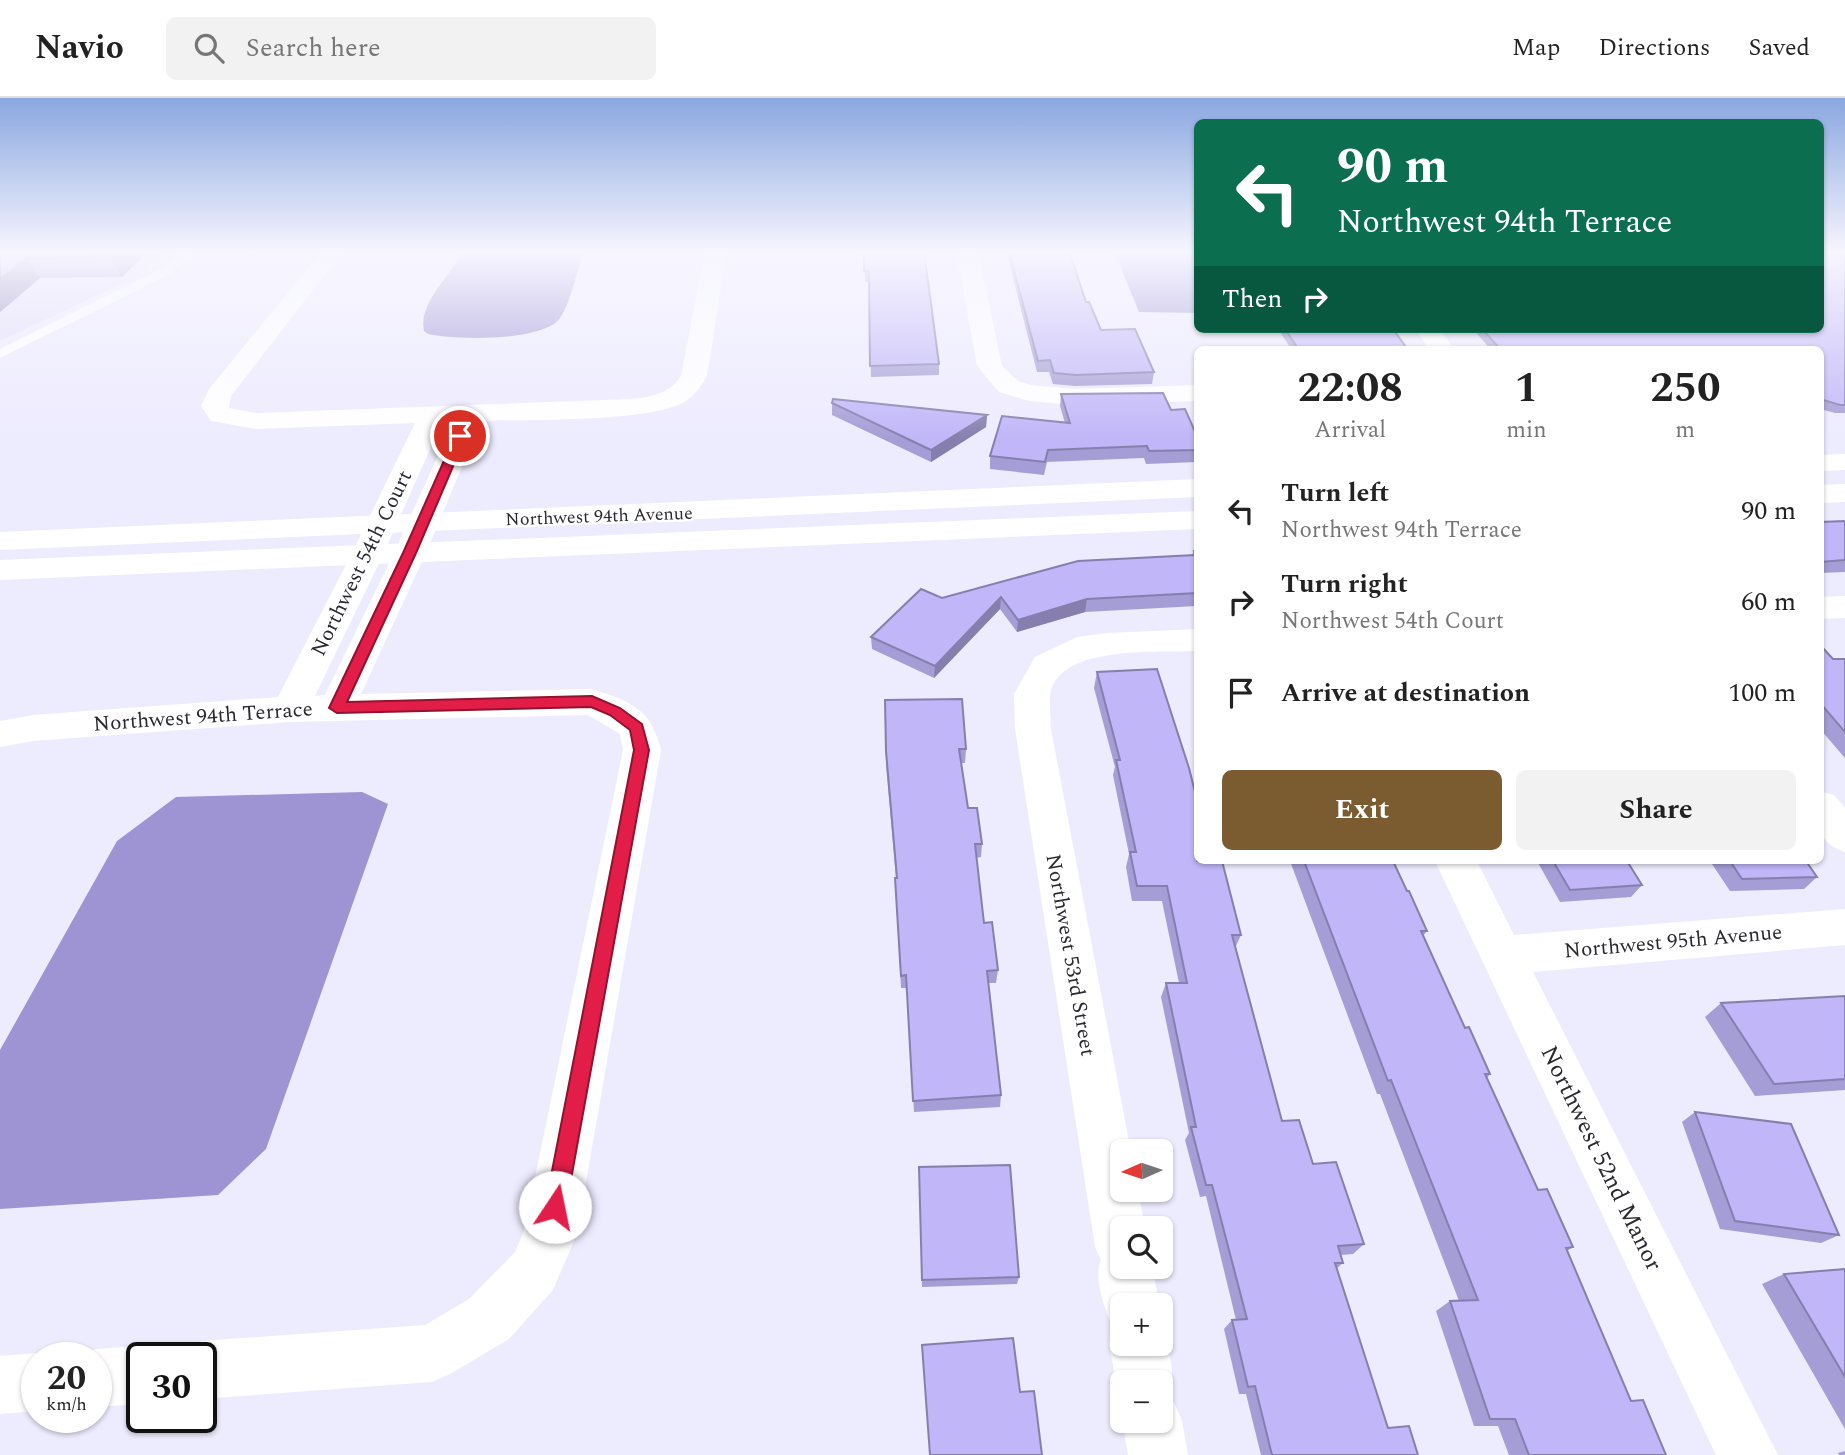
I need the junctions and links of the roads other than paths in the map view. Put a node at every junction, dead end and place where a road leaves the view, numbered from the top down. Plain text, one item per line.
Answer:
1 (79, 314) edge
2 (282, 314) edge
3 (705, 314) edge
4 (980, 314) edge
5 (0, 354) edge
6 (1194, 393) edge
7 (470, 414) junction
8 (432, 415) junction
9 (1845, 462) edge
10 (1824, 463) edge
11 (1194, 488) edge
12 (1845, 494) edge
13 (1824, 495) edge
14 (1194, 520) edge
15 (423, 523) junction
16 (380, 525) junction
17 (0, 541) edge
18 (410, 553) junction
19 (367, 555) junction
20 (0, 570) edge
21 (1845, 607) edge
22 (1824, 608) edge
23 (1194, 640) edge
24 (337, 708) junction
25 (289, 709) junction
26 (0, 734) edge
27 (1824, 811) edge
28 (1845, 836) edge
29 (1457, 864) edge
30 (1845, 927) edge
31 (1501, 955) junction
32 (1117, 1216) edge
33 (217, 1369) edge
34 (21, 1383) edge
35 (0, 1385) edge
36 (1154, 1433) edge
37 (1157, 1455) edge
38 (1748, 1455) edge

1 - 5 lane
2 - 8 street
3 - 7 street
4 - 6 street
7 - 8 street
7 - 15 street, Northwest 54th Court
8 - 16 street, Northwest 54th Court
9 - 10 street
11 - 15 street, Northwest 94th Avenue
12 - 13 street
14 - 18 street, Northwest 94th Avenue
15 - 16 street, Northwest 94th Avenue
15 - 18 street, Northwest 54th Court
16 - 17 street, Northwest 94th Avenue
16 - 19 street, Northwest 54th Court
18 - 19 street, Northwest 94th Avenue
18 - 24 street, Northwest 54th Court
19 - 20 street, Northwest 94th Avenue
19 - 25 street, Northwest 54th Court
21 - 22 street
23 - 32 street, Northwest 53rd Street
24 - 25 street, Northwest 94th Terrace
24 - 33 street, Northwest 94th Terrace
25 - 26 street, Northwest 94th Terrace
27 - 28 street
29 - 31 street, Northwest 52nd Manor
30 - 31 street, Northwest 95th Avenue
31 - 38 street, Northwest 52nd Manor
34 - 35 street
36 - 37 street

